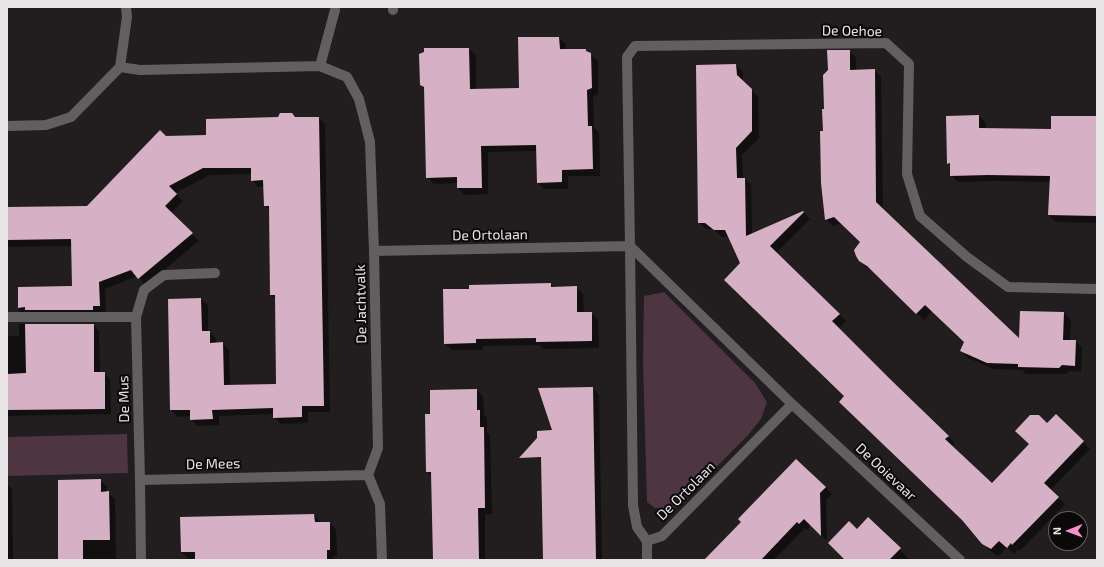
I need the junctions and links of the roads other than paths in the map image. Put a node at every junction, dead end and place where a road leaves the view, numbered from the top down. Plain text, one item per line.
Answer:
1 (126, 7) edge
2 (335, 10) dead end
3 (320, 66) junction
4 (120, 67) junction
5 (7, 126) edge
6 (630, 246) junction
7 (374, 252) junction
8 (214, 273) dead end
9 (1097, 289) edge
10 (136, 316) junction
11 (7, 317) edge
12 (792, 404) junction
13 (368, 474) junction
14 (140, 480) junction
15 (647, 541) junction
16 (141, 560) edge
17 (382, 560) edge
18 (647, 560) edge
19 (960, 560) edge

1 - 4 street
2 - 3 street
3 - 4 street, De Jachtvalk
3 - 7 street, De Jachtvalk
4 - 5 street
6 - 7 street, De Ortolaan
6 - 9 street, De Oehoe
6 - 12 street
6 - 15 street, De Ortolaan
7 - 13 street, De Jachtvalk
8 - 10 street, De Mus
10 - 11 street
10 - 14 street, De Mus
12 - 15 street, De Ortolaan
12 - 19 street, De Ooievaar
13 - 14 street, De Mees
13 - 17 street
14 - 16 street
15 - 18 street

